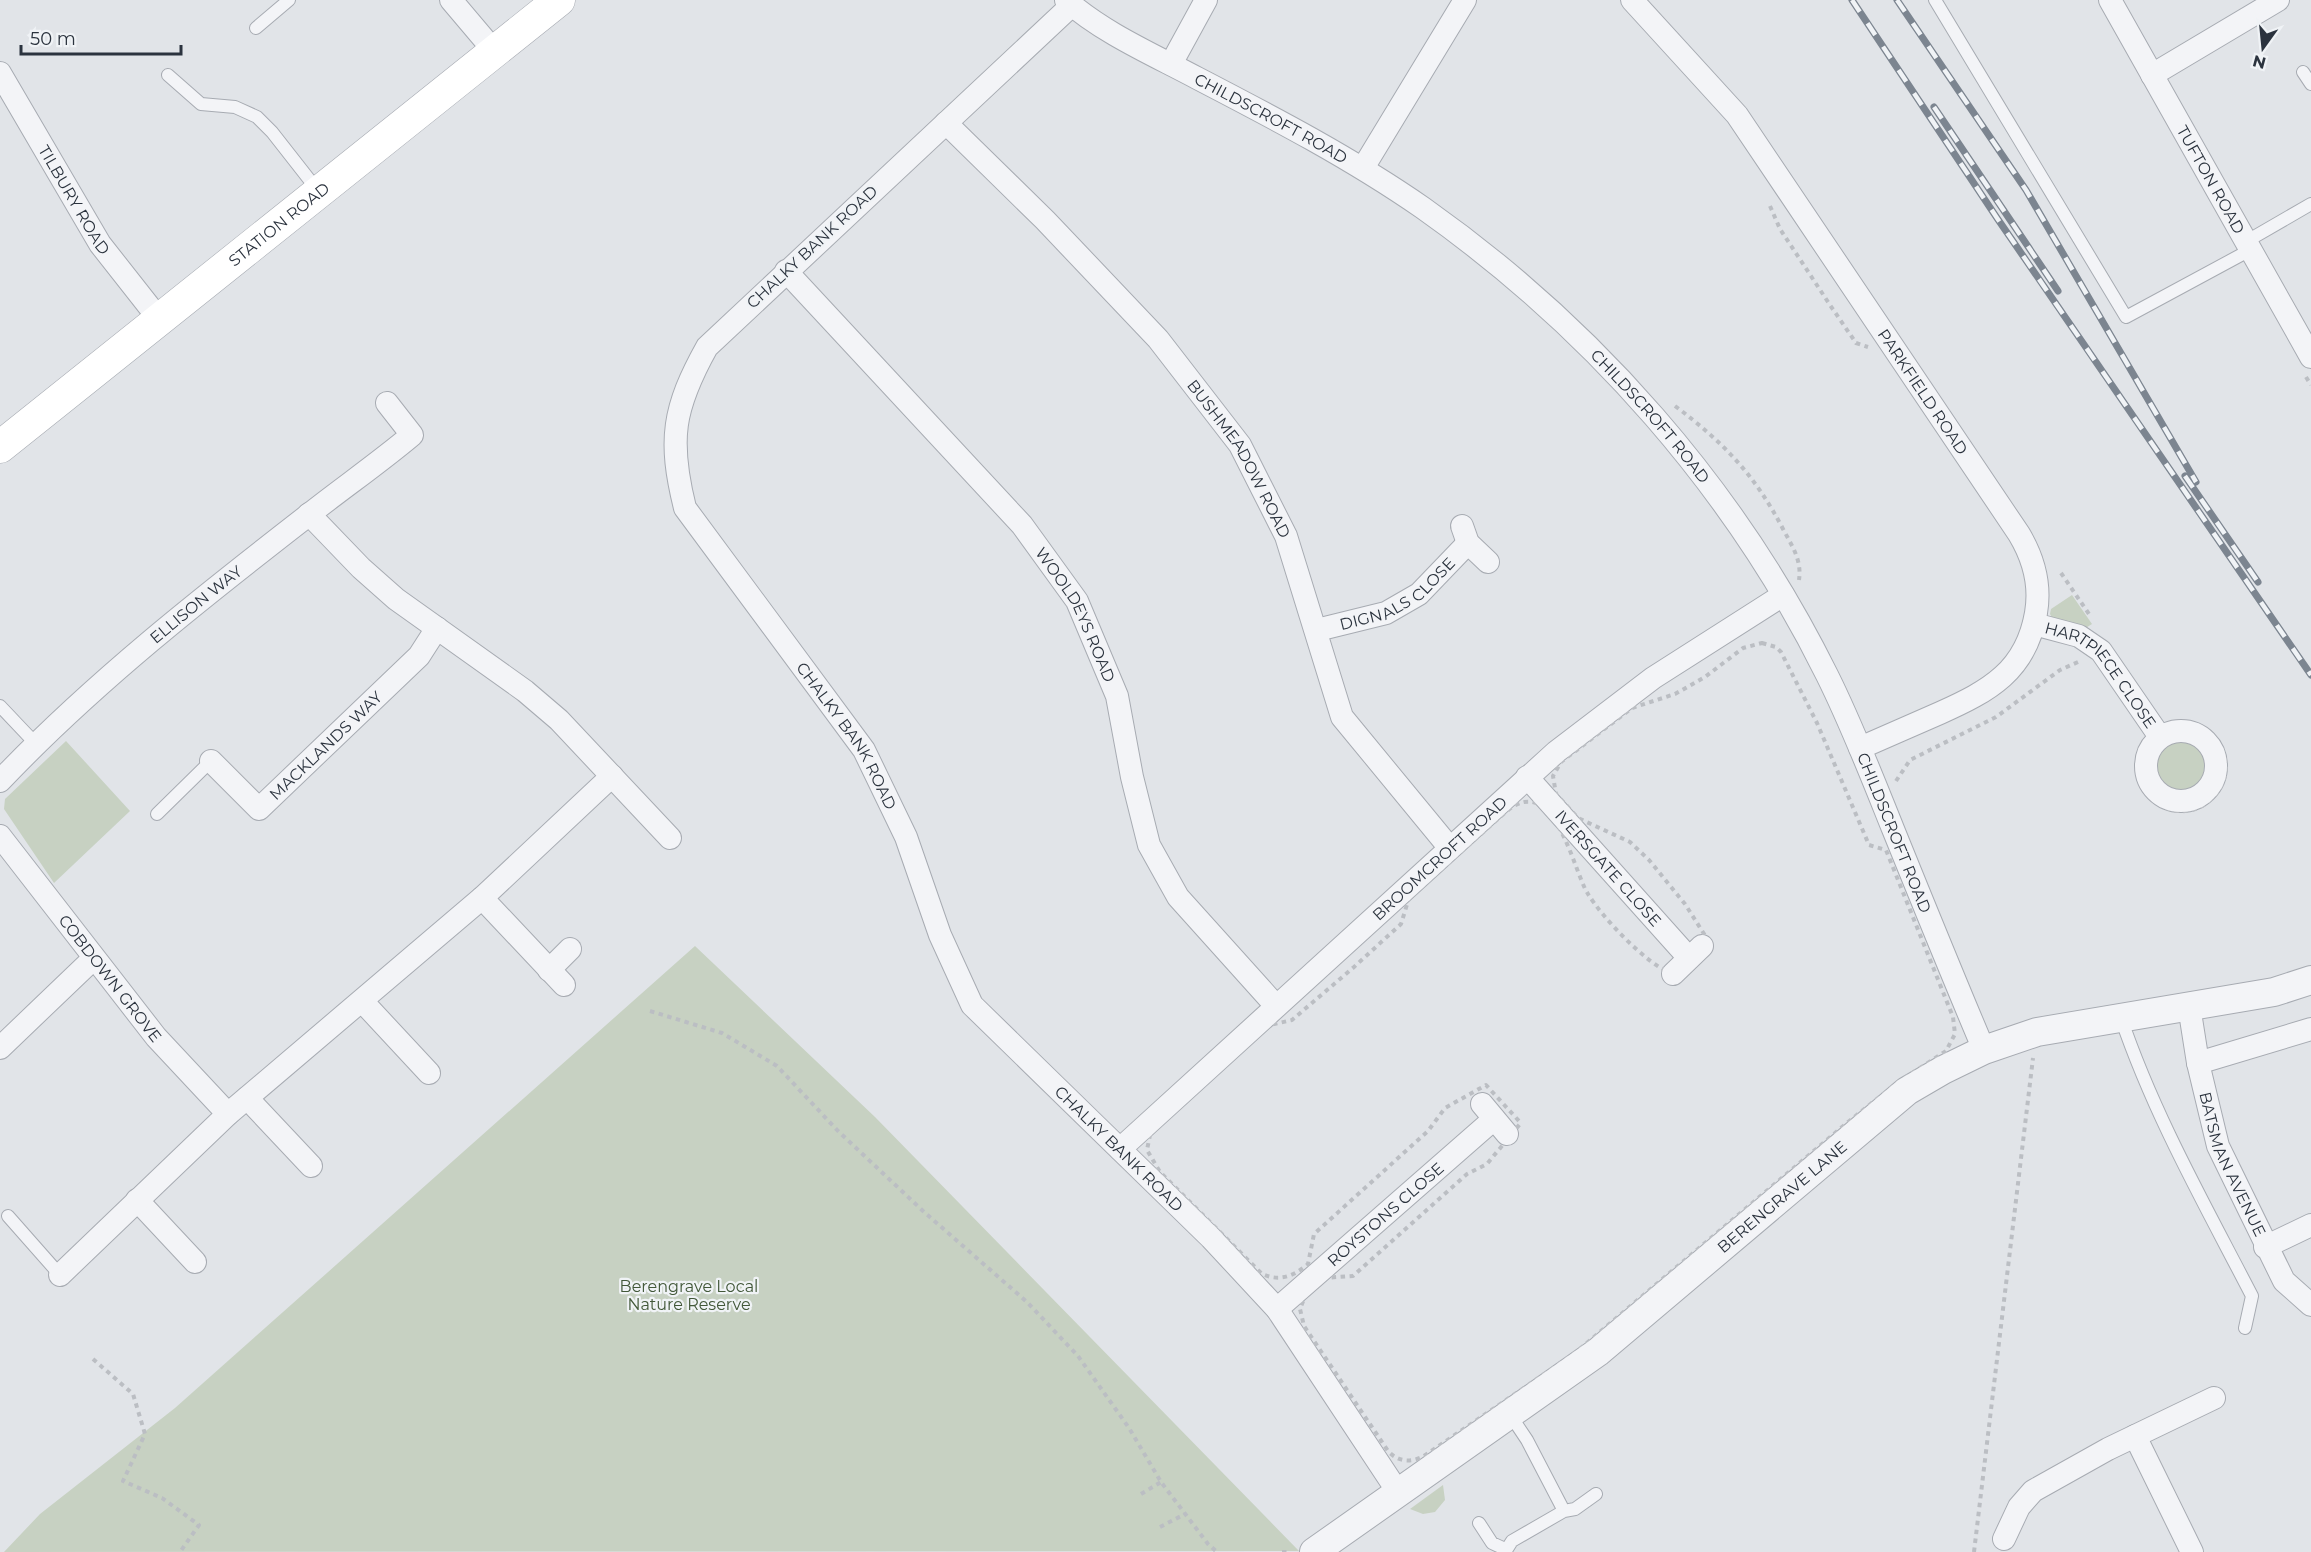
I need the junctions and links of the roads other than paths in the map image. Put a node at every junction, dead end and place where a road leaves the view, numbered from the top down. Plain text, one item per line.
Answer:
1 (289, 0) edge
2 (451, 0) edge
3 (559, 0) edge
4 (1206, 0) edge
5 (1465, 0) edge
6 (1632, 0) edge
7 (1935, 0) edge
8 (2110, 0) edge
9 (1069, 2) edge
10 (2267, 3) edge
11 (256, 28) dead end
12 (495, 52) junction
13 (1171, 64) junction
14 (2303, 72) dead end
15 (0, 73) edge
16 (168, 75) dead end
17 (2152, 75) junction
18 (2311, 84) edge
19 (946, 123) junction
20 (1363, 168) junction
21 (320, 193) junction
22 (2311, 204) edge
23 (2250, 245) junction
24 (786, 271) junction
25 (159, 319) junction
26 (2304, 330) edge
27 (2311, 357) edge
28 (387, 403) dead end
29 (0, 447) edge
30 (309, 514) junction
31 (1488, 562) dead end
32 (1783, 595) junction
33 (2034, 624) junction
34 (437, 628) junction
35 (1317, 630) junction
36 (0, 706) edge
37 (2157, 733) road end
38 (36, 744) junction
39 (1860, 747) junction
40 (210, 761) joint
41 (612, 776) junction
42 (1527, 777) junction
43 (0, 781) edge
44 (158, 814) dead end
45 (0, 836) edge
46 (670, 838) dead end
47 (1449, 847) junction
48 (482, 898) junction
49 (570, 949) dead end
50 (93, 959) junction
51 (1673, 974) dead end
52 (2311, 980) edge
53 (362, 1001) junction
54 (1276, 1006) junction
55 (2189, 1006) junction
56 (2121, 1017) junction
57 (2311, 1029) edge
58 (0, 1048) edge
59 (1984, 1050) junction
60 (2198, 1063) junction
61 (429, 1073) dead end
62 (247, 1098) junction
63 (228, 1114) junction
64 (1494, 1119) dead end
65 (1120, 1149) junction
66 (311, 1166) dead end
67 (137, 1200) junction
68 (8, 1216) dead end
69 (2311, 1225) edge
70 (2265, 1247) junction
71 (195, 1262) dead end
72 (60, 1275) joint
73 (2311, 1305) edge
74 (1276, 1309) junction
75 (2245, 1328) dead end
76 (2214, 1398) dead end
77 (1511, 1416) junction
78 (2135, 1436) junction
79 (1398, 1492) junction
80 (1596, 1494) dead end
81 (1564, 1511) junction
82 (1479, 1523) dead end
83 (2004, 1539) dead end
84 (1505, 1551) edge
85 (1314, 1552) edge
86 (2192, 1552) edge

1 - 11 lane
2 - 12 street
3 - 12 main road, STATION ROAD
4 - 13 street
5 - 20 street
6 - 33 street, PARKFIELD ROAD
7 - 23 lane
8 - 17 street, TUFTON ROAD
9 - 13 street, CHILDSCROFT ROAD
9 - 19 street, CHALKY BANK ROAD
10 - 17 street
12 - 21 main road, STATION ROAD
13 - 20 street, CHILDSCROFT ROAD
14 - 18 lane
15 - 25 street, TILBURY ROAD
16 - 21 lane
17 - 23 street, TUFTON ROAD
19 - 24 street, CHALKY BANK ROAD
19 - 35 street, BUSHMEADOW ROAD
20 - 32 street, CHILDSCROFT ROAD
21 - 25 main road, STATION ROAD
22 - 23 lane
23 - 26 street, TUFTON ROAD
24 - 54 street, WOOLDEYS ROAD
24 - 65 street, CHALKY BANK ROAD
25 - 29 main road, STATION ROAD
26 - 27 street, TUFTON ROAD
28 - 30 street, ELLISON WAY
30 - 34 street
30 - 38 street, ELLISON WAY
31 - 35 street, DIGNALS CLOSE
32 - 39 street, CHILDSCROFT ROAD
32 - 42 street, BROOMCROFT ROAD
33 - 37 street, HARTPIECE CLOSE
33 - 39 street, PARKFIELD ROAD
34 - 40 street, MACKLANDS WAY
34 - 41 street
35 - 47 street, BUSHMEADOW ROAD
36 - 38 lane
38 - 43 street, ELLISON WAY
39 - 59 street, CHILDSCROFT ROAD
40 - 44 lane
41 - 46 street
41 - 48 street
42 - 47 street, BROOMCROFT ROAD
42 - 51 street, IVERSGATE CLOSE
45 - 50 street, COBDOWN GROVE
47 - 54 street, BROOMCROFT ROAD
48 - 49 street
48 - 53 street
50 - 58 street
50 - 63 street, COBDOWN GROVE
52 - 55 street, BERENGRAVE LANE
53 - 61 street
53 - 62 street
54 - 65 street, BROOMCROFT ROAD
55 - 56 street, BERENGRAVE LANE
55 - 60 street, BATSMAN AVENUE
56 - 59 street, BERENGRAVE LANE
56 - 75 lane
57 - 60 street
59 - 77 street, BERENGRAVE LANE
60 - 70 street, BATSMAN AVENUE
62 - 63 street
62 - 66 street
63 - 67 street
64 - 74 street, ROYSTONS CLOSE
65 - 74 street, CHALKY BANK ROAD
67 - 71 street
67 - 72 street
68 - 72 lane
69 - 70 street
70 - 73 street, BATSMAN AVENUE
74 - 79 street, CHALKY BANK ROAD
76 - 78 street
77 - 79 street, BERENGRAVE LANE
77 - 81 lane
78 - 83 street
78 - 86 street
79 - 85 street, BERENGRAVE LANE
80 - 81 lane
81 - 84 lane
82 - 84 lane

